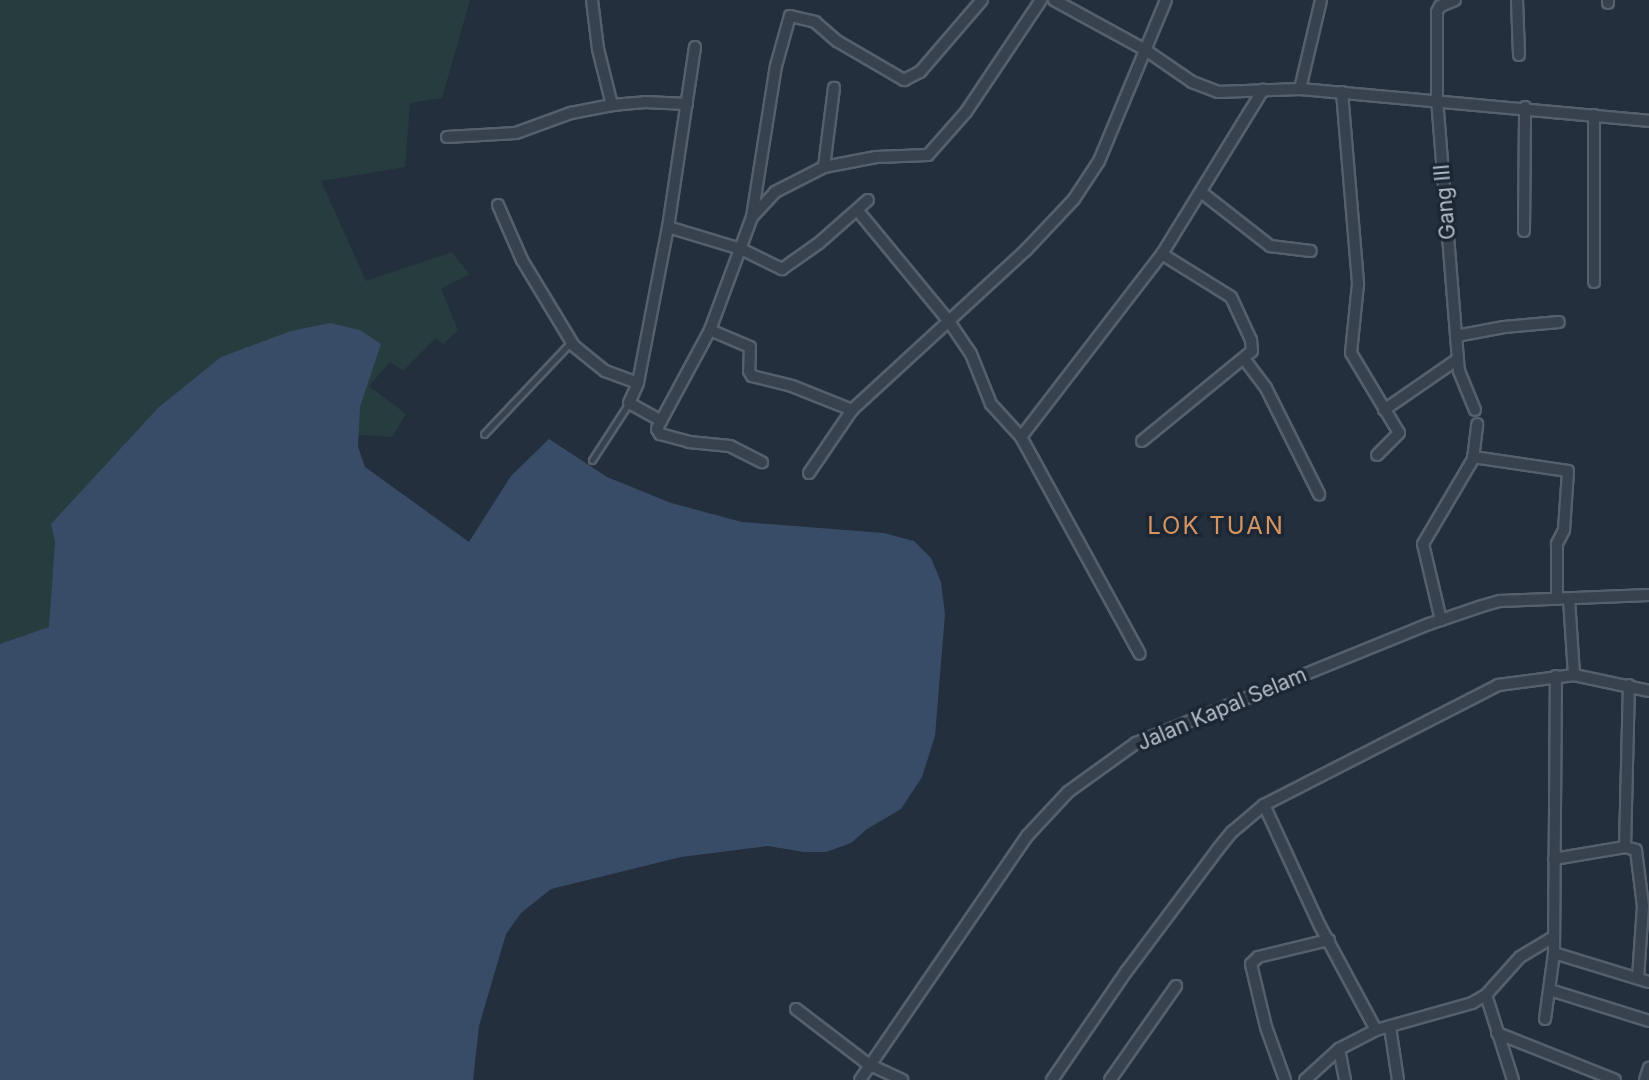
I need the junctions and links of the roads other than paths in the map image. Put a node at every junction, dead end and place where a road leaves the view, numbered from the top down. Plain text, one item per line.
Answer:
1 (592, 0) edge
2 (982, 0) edge
3 (1041, 0) edge
4 (1054, 0) edge
5 (1166, 0) edge
6 (1321, 0) edge
7 (1455, 0) edge
8 (1517, 0) edge
9 (695, 47) dead end
10 (1147, 51) junction
11 (1519, 55) dead end
12 (834, 88) dead end
13 (1300, 89) junction
14 (1263, 90) junction
15 (1342, 92) junction
16 (1437, 99) junction
17 (687, 104) junction
18 (612, 105) junction
19 (1525, 107) junction
20 (1594, 115) junction
21 (1649, 121) edge
22 (447, 137) dead end
23 (824, 167) junction
24 (1201, 192) junction
25 (868, 200) dead end
26 (498, 205) dead end
27 (858, 211) junction
28 (752, 217) junction
29 (668, 227) junction
30 (1524, 231) dead end
31 (741, 249) junction
32 (1311, 251) dead end
33 (1162, 254) junction
34 (1594, 282) dead end
35 (948, 320) junction
36 (1559, 322) dead end
37 (710, 330) junction
38 (1456, 336) junction
39 (572, 342) junction
40 (1458, 359) junction
41 (1245, 360) junction
42 (638, 383) junction
43 (629, 403) junction
44 (852, 410) junction
45 (1384, 410) junction
46 (1475, 410) dead end
47 (661, 421) junction
48 (1477, 424) dead end
49 (484, 434) dead end
50 (1021, 437) junction
51 (1142, 441) dead end
52 (1377, 455) dead end
53 (1474, 457) junction
54 (592, 460) dead end
55 (762, 462) dead end
56 (809, 473) dead end
57 (1319, 494) dead end
58 (1649, 595) edge
59 (1563, 599) junction
60 (1441, 620) junction
61 (1140, 654) dead end
62 (1574, 675) junction
63 (1556, 676) junction
64 (1629, 685) junction
65 (1649, 691) edge
66 (1264, 805) junction
67 (1625, 847) junction
68 (1554, 859) junction
69 (1553, 937) junction
70 (1329, 940) junction
71 (1554, 953) junction
72 (1644, 980) edge
73 (1176, 986) dead end
74 (1550, 990) junction
75 (1486, 995) junction
76 (796, 1009) dead end
77 (1545, 1019) dead end
78 (1649, 1021) edge
79 (1390, 1027) junction
80 (1376, 1030) junction
81 (1496, 1033) junction
82 (1339, 1049) junction
83 (869, 1065) junction
84 (1649, 1068) edge
85 (860, 1080) edge
86 (902, 1080) edge
87 (1052, 1080) edge
88 (1110, 1080) edge
89 (1285, 1080) edge
90 (1305, 1080) edge
91 (1345, 1080) edge
92 (1398, 1080) edge
93 (1513, 1080) edge
94 (1615, 1080) edge
95 (1645, 1080) edge

1 - 18 street
2 - 28 street
3 - 23 street
4 - 10 street
5 - 10 street
6 - 13 street
7 - 16 street, Gang III
8 - 11 street
9 - 17 street
10 - 14 street
10 - 35 street
12 - 23 street
13 - 14 street
13 - 15 street
14 - 24 street
15 - 16 street
15 - 45 street
16 - 19 street
16 - 38 street, Gang III
17 - 18 street
17 - 29 street
18 - 22 street
19 - 20 street
19 - 30 street
20 - 21 street
20 - 34 street
23 - 28 street
24 - 32 street
24 - 33 street
25 - 27 street
26 - 39 street
27 - 31 street
27 - 35 street
28 - 31 street
29 - 31 street
29 - 42 street
31 - 37 street
33 - 41 street
33 - 50 street
35 - 44 street
35 - 50 street
36 - 38 street
37 - 44 street
37 - 47 street
38 - 40 street, Gang III
39 - 42 street
39 - 49 lane
40 - 45 street
40 - 46 street, Gang III
41 - 51 street
41 - 57 street
42 - 43 street
43 - 47 street
43 - 54 lane
44 - 56 street
45 - 52 street
47 - 55 street
48 - 53 street
50 - 61 street
53 - 59 street
53 - 60 street
58 - 59 street, Jalan Kapal Selam
59 - 60 street, Jalan Kapal Selam
59 - 62 street
60 - 83 street, Jalan Kapal Selam
62 - 63 street
62 - 64 street
63 - 66 street
63 - 68 street
64 - 65 street
64 - 67 street
66 - 70 street
66 - 87 street
67 - 68 street
67 - 72 street
68 - 69 street
69 - 71 street
69 - 75 street
70 - 80 street
70 - 89 street
71 - 72 street
71 - 74 street
73 - 88 street
74 - 77 street
74 - 78 street
75 - 79 street
75 - 81 street
76 - 83 street
79 - 80 street
79 - 92 street
80 - 82 street
81 - 93 street
81 - 94 street
82 - 90 street
82 - 91 street
83 - 85 street, Jalan Kapal Selam
83 - 86 street
84 - 95 street

